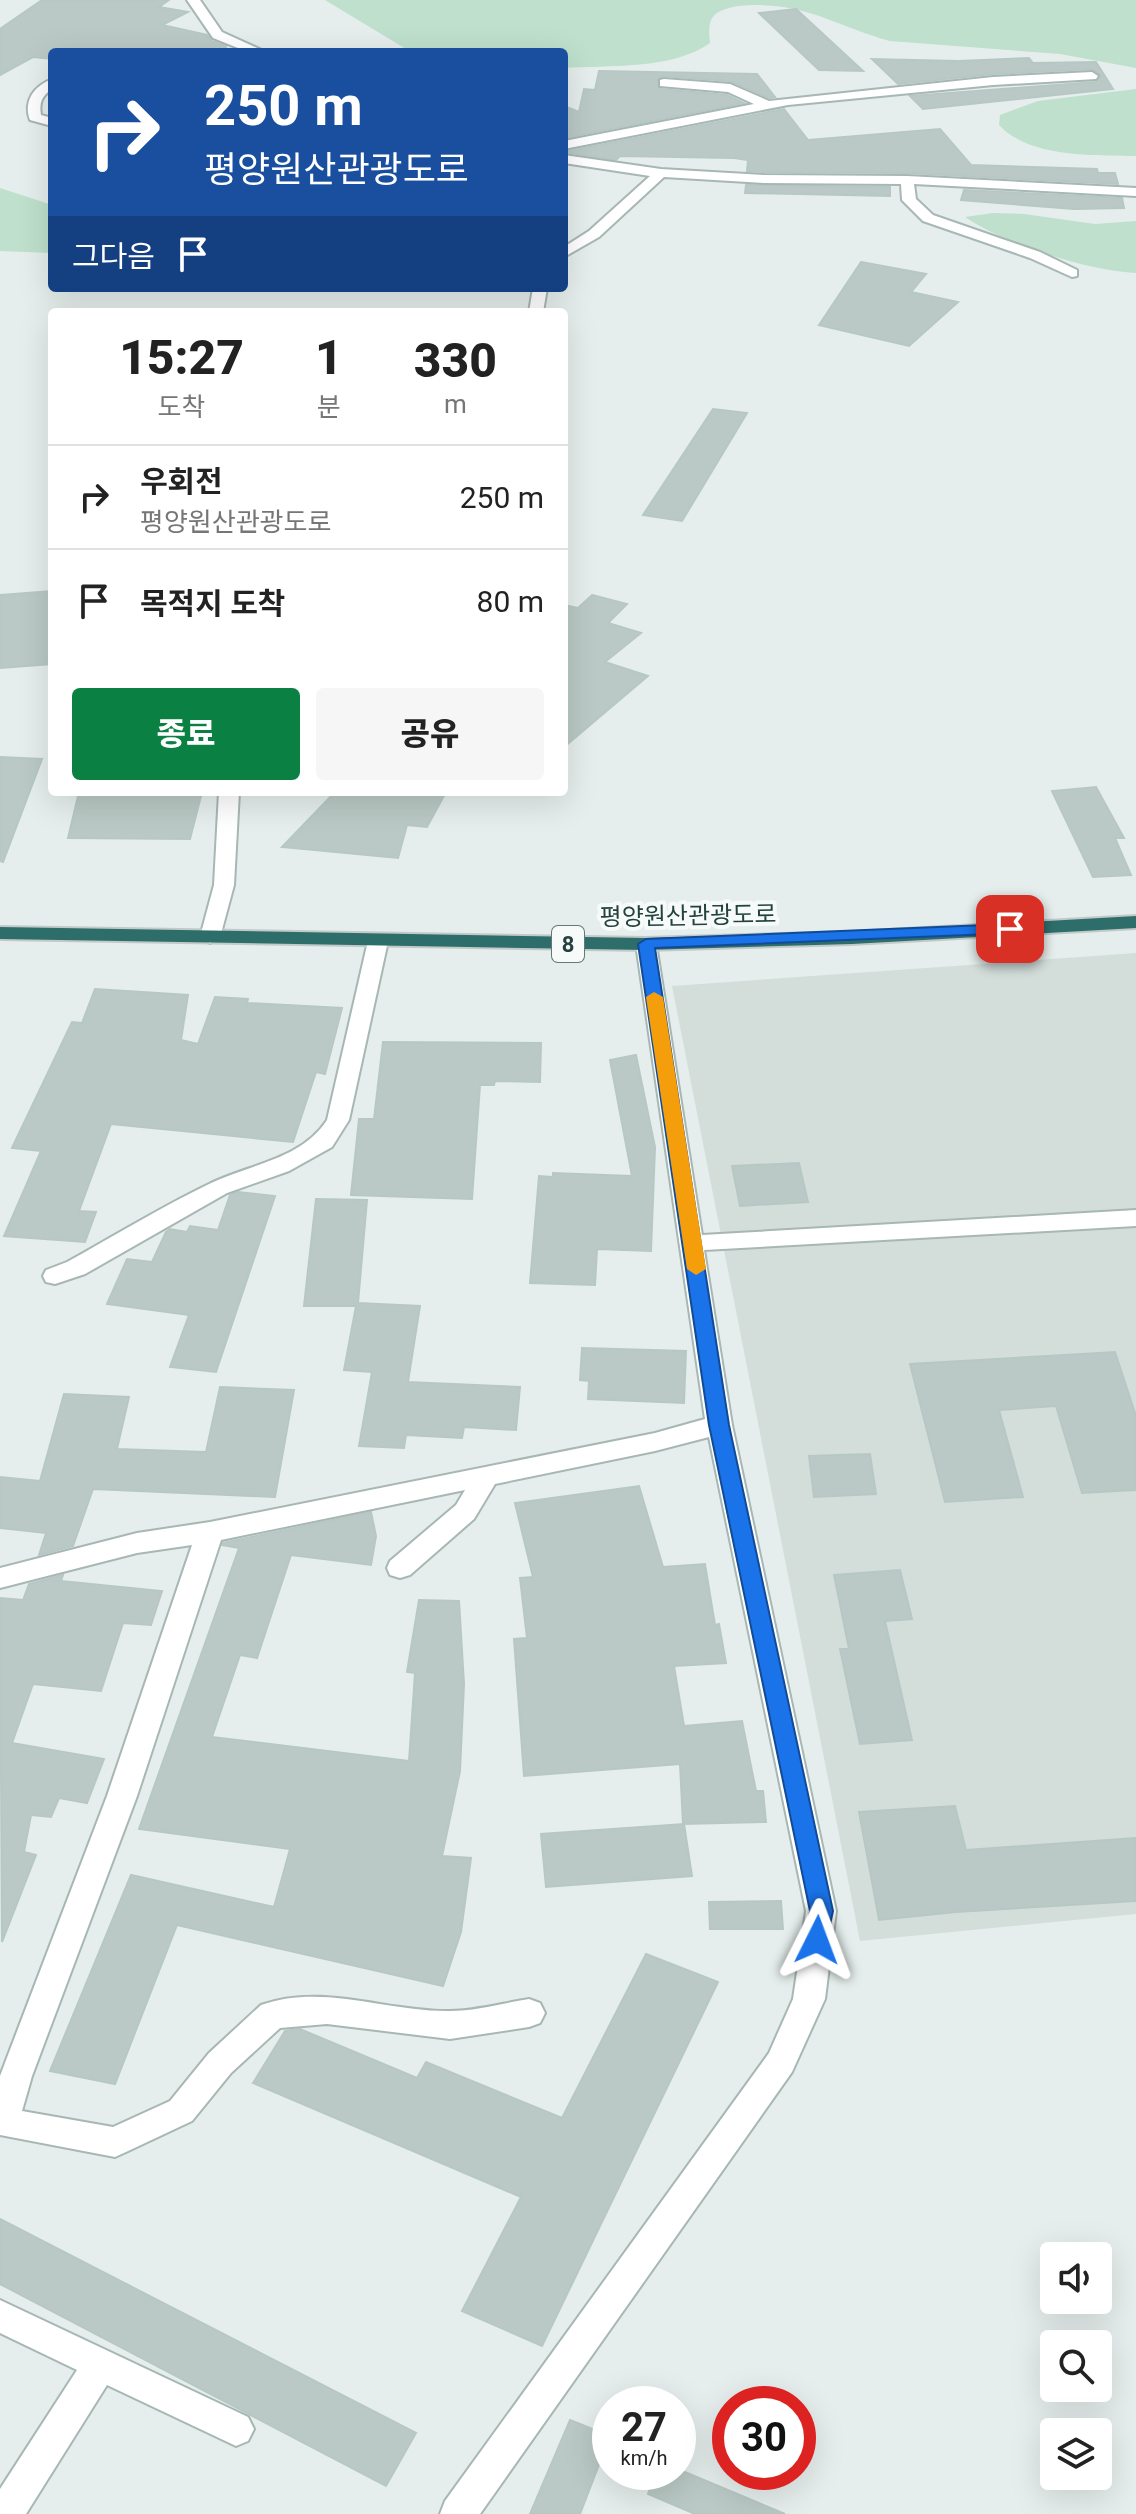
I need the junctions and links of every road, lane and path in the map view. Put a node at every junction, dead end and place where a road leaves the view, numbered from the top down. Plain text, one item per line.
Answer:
1 (193, 0) edge
2 (250, 48) edge
3 (1092, 76) dead end
4 (664, 83) dead end
5 (48, 85) edge
6 (767, 105) junction
7 (48, 121) edge
8 (568, 144) edge
9 (568, 160) edge
10 (661, 173) junction
11 (907, 180) junction
12 (1136, 192) edge
13 (568, 250) edge
14 (1072, 273) dead end
15 (229, 796) edge
16 (1136, 922) edge
17 (0, 933) edge
18 (210, 937) junction
19 (378, 941) junction
20 (646, 944) junction
21 (1136, 1218) edge
22 (693, 1243) junction
23 (55, 1276) dead end
24 (719, 1425) junction
25 (486, 1476) junction
26 (210, 1532) junction
27 (400, 1568) dead end
28 (0, 1578) edge
29 (529, 2013) dead end
30 (1, 2124) edge
31 (0, 2316) edge
32 (101, 2364) junction
33 (236, 2429) dead end
34 (5, 2514) edge
35 (458, 2514) edge

1 - 2 street
3 - 6 street
4 - 6 street
5 - 7 street
6 - 8 street
9 - 10 street
10 - 11 street
10 - 13 street
11 - 12 street
11 - 14 street
15 - 18 street
16 - 20 highway, 평양원산관광도로 / 8
17 - 18 highway, 평양원산관광도로 / 8
18 - 19 highway, 평양원산관광도로 / 8
19 - 20 highway, 평양원산관광도로 / 8
19 - 23 street
20 - 22 street
21 - 22 street
22 - 24 street
24 - 25 street
24 - 35 street
25 - 26 street
25 - 27 street
26 - 28 street
26 - 30 street
29 - 30 street
31 - 32 street
32 - 33 street
32 - 34 street

